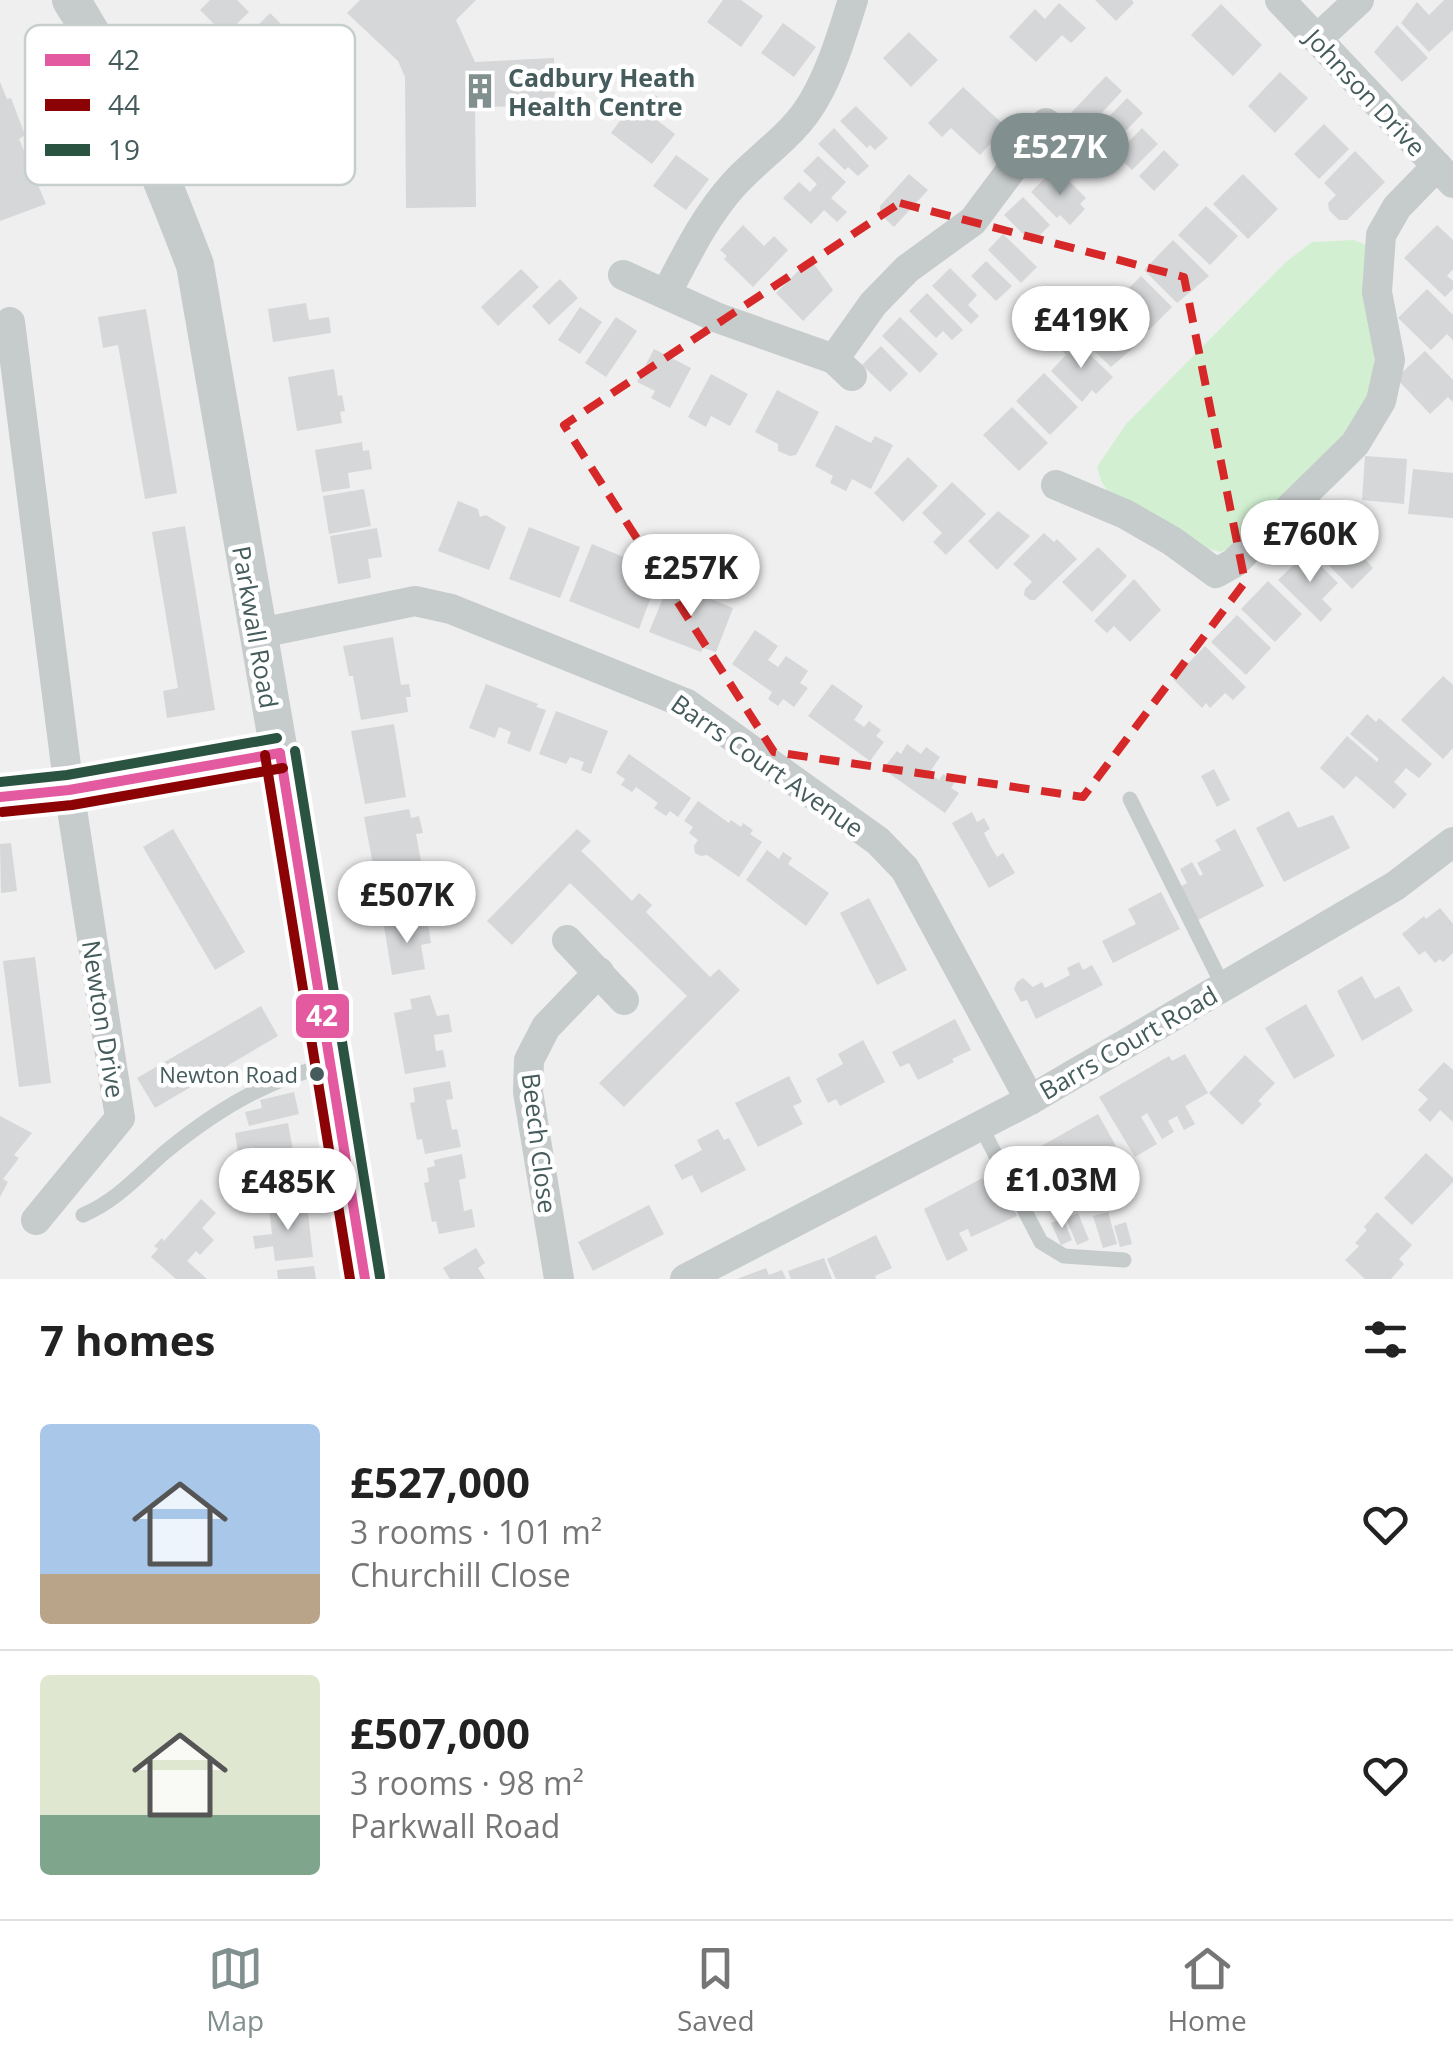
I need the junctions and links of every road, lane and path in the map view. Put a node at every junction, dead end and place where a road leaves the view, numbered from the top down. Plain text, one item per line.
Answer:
1 (71, 0) edge
2 (854, 0) edge
3 (1280, 0) edge
4 (1359, 0) edge
5 (86, 25) edge
6 (1317, 39) junction
7 (1046, 123) dead end
8 (1445, 175) edge
9 (165, 185) edge
10 (623, 275) dead end
11 (666, 294) junction
12 (10, 322) dead end
13 (1056, 485) dead end
14 (256, 634) junction
15 (280, 753) junction
16 (69, 790) junction
17 (0, 797) edge
18 (1130, 798) dead end
19 (1453, 842) edge
20 (567, 940) dead end
21 (599, 972) junction
22 (1223, 986) junction
23 (624, 1000) dead end
24 (332, 1065) junction
25 (1030, 1100) junction
26 (980, 1126) junction
27 (83, 1214) dead end
28 (36, 1220) dead end
29 (1124, 1260) dead end
30 (365, 1279) edge
31 (559, 1279) edge
32 (684, 1279) edge

1 - 5 street, Parkwall Road
2 - 11 street
3 - 6 street, Johnson Drive
4 - 6 street
6 - 8 street, Johnson Drive
7 - 11 street
8 - 13 street
9 - 14 street, Parkwall Road
10 - 11 street
12 - 16 street
14 - 15 street, Parkwall Road
14 - 25 street, Barrs Court Avenue
15 - 16 street
15 - 24 street, Parkwall Road
16 - 17 street
16 - 28 street, Newton Drive
18 - 22 lane
19 - 22 street, Barrs Court Road
20 - 21 street
21 - 23 street
21 - 31 street, Beech Close
22 - 25 street, Barrs Court Road
24 - 27 lane
24 - 30 street, Parkwall Road
25 - 26 street, Barrs Court Road
26 - 29 lane
26 - 32 street, Barrs Court Road

